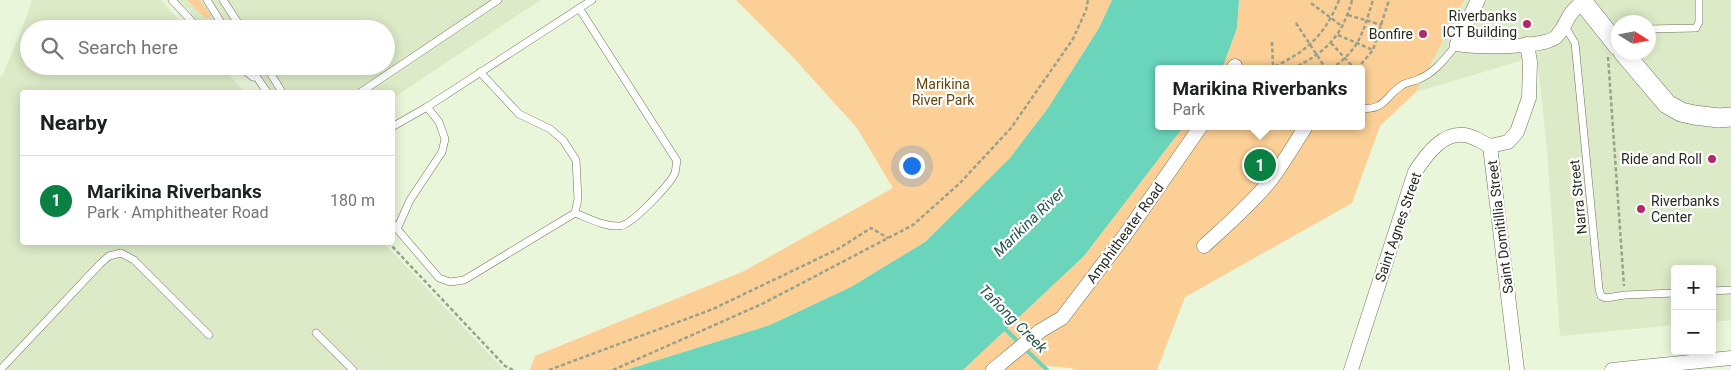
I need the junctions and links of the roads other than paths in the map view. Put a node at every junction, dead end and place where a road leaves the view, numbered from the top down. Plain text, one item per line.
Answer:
1 (172, 0) edge
2 (207, 0) edge
3 (223, 0) edge
4 (498, 0) edge
5 (592, 0) edge
6 (1478, 0) edge
7 (1699, 0) edge
8 (1583, 1) edge
9 (579, 8) junction
10 (191, 20) edge
11 (220, 20) edge
12 (236, 20) edge
13 (1564, 25) junction
14 (1656, 29) edge
15 (1611, 37) edge
16 (1457, 44) junction
17 (1527, 44) junction
18 (1630, 60) edge
19 (395, 69) edge
20 (480, 72) junction
21 (251, 75) edge
22 (254, 75) edge
23 (272, 75) edge
24 (386, 75) edge
25 (257, 80) junction
26 (265, 90) edge
27 (281, 90) edge
28 (364, 90) edge
29 (427, 107) junction
30 (1365, 108) edge
31 (1731, 117) edge
32 (395, 124) edge
33 (1198, 130) edge
34 (1304, 130) edge
35 (1490, 146) junction
36 (575, 213) junction
37 (395, 226) edge
38 (1204, 246) dead end
39 (1731, 290) edge
40 (1716, 291) edge
41 (1671, 292) edge
42 (316, 333) dead end
43 (209, 335) dead end
44 (1731, 358) edge
45 (1672, 367) edge
46 (0, 370) edge
47 (353, 370) edge
48 (994, 370) edge
49 (1351, 370) edge
50 (1517, 370) edge
51 (1612, 370) edge

1 - 10 lane
2 - 11 lane
3 - 12 lane
4 - 19 lane
5 - 9 lane
6 - 16 street
7 - 14 lane
8 - 13 street
8 - 15 street
9 - 20 lane
9 - 36 lane
13 - 17 street
13 - 41 lane, Narra Street
16 - 17 street
16 - 30 lane
17 - 35 street, Saint Domitillia Street
18 - 31 street
20 - 29 lane
20 - 36 lane
21 - 25 lane
22 - 25 lane
23 - 27 lane
24 - 28 lane
25 - 26 lane
29 - 32 lane
29 - 37 lane
33 - 48 street, Amphitheater Road
34 - 38 street
35 - 49 street, Saint Agnes Street
35 - 50 street, Saint Domitillia Street
36 - 37 lane
39 - 40 lane
42 - 47 lane
43 - 46 lane
44 - 45 street
45 - 51 street

